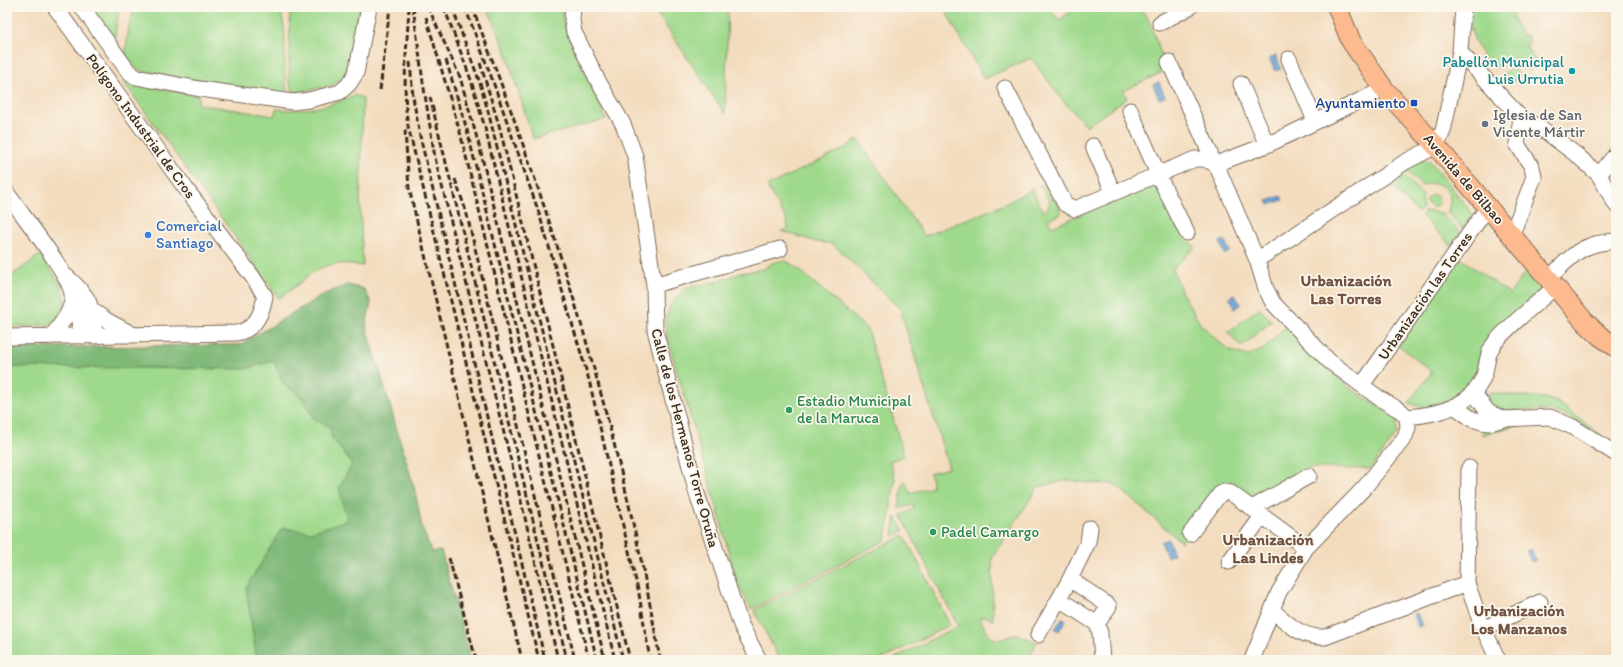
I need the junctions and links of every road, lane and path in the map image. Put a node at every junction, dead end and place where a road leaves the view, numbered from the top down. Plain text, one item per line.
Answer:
1 (55, 7) edge
2 (82, 7) edge
3 (369, 7) edge
4 (573, 7) edge
5 (1190, 7) edge
6 (1337, 7) edge
7 (1463, 7) edge
8 (1160, 23) dead end
9 (1460, 52) junction
10 (1289, 59) dead end
11 (1169, 62) dead end
12 (1241, 84) dead end
13 (1005, 88) dead end
14 (1384, 89) junction
15 (1130, 110) dead end
16 (1521, 118) junction
17 (1314, 121) junction
18 (1267, 145) junction
19 (1093, 146) dead end
20 (1436, 146) junction
21 (1616, 154) edge
22 (1214, 163) junction
23 (1158, 173) junction
24 (1599, 175) junction
25 (1113, 192) junction
26 (7, 193) edge
27 (1616, 205) edge
28 (1488, 207) junction
29 (1187, 232) dead end
30 (1512, 234) junction
31 (1616, 241) edge
32 (780, 249) dead end
33 (1257, 260) junction
34 (65, 276) junction
35 (1551, 283) junction
36 (654, 285) junction
37 (72, 295) junction
38 (92, 311) junction
39 (135, 335) junction
40 (89, 336) junction
41 (7, 337) edge
42 (51, 337) junction
43 (1613, 343) edge
44 (1362, 385) junction
45 (1473, 392) junction
46 (1454, 406) junction
47 (1407, 417) junction
48 (1504, 419) junction
49 (1616, 454) edge
50 (1469, 468) dead end
51 (1309, 476) dead end
52 (1257, 512) junction
53 (1090, 528) dead end
54 (1190, 534) dead end
55 (1306, 548) junction
56 (1229, 562) dead end
57 (1070, 579) junction
58 (1467, 583) junction
59 (1058, 599) junction
60 (1540, 602) dead end
61 (1272, 610) junction
62 (1097, 624) junction
63 (1483, 629) junction
64 (1038, 634) dead end
65 (759, 660) edge
66 (1102, 660) edge
67 (1252, 660) edge
68 (1498, 660) edge

1 - 39 street, Polígono Industrial de Cros
2 - 3 street
4 - 36 street, Calle de los Hermanos Torre Oruña
5 - 8 street
6 - 14 main road, Avenida de Bilbao
7 - 9 street
9 - 16 street
9 - 20 street
10 - 17 street
11 - 22 street
12 - 18 street
13 - 25 street
14 - 17 street
14 - 20 main road, Avenida de Bilbao
15 - 23 street
16 - 24 street
16 - 30 street
17 - 18 street
18 - 22 street
19 - 25 street
20 - 28 main road, Avenida de Bilbao
20 - 33 street
21 - 24 street
22 - 23 street
22 - 33 street
23 - 25 street
23 - 29 street
24 - 27 street
26 - 34 street
28 - 30 main road, Avenida de Bilbao
28 - 44 street, Urbanización las Torres
30 - 35 main road, Avenida de Bilbao
31 - 35 street
32 - 36 street
33 - 44 street
34 - 37 street
34 - 38 street
35 - 43 main road, Avenida de Bilbao
35 - 45 street
36 - 65 street, Calle de los Hermanos Torre Oruña
37 - 40 street
37 - 42 street
38 - 39 street, Polígono Industrial de Cros
38 - 40 street
39 - 40 street, Polígono Industrial de Cros
40 - 42 street, Polígono Industrial de Cros
41 - 42 street, Polígono Industrial de Cros
44 - 47 street
45 - 46 street
45 - 48 street
46 - 47 street
46 - 48 street
47 - 55 street
48 - 49 street
50 - 58 street
51 - 52 street
52 - 54 street
52 - 55 street
52 - 56 street
53 - 57 street
55 - 61 street
57 - 59 street
57 - 62 street
58 - 61 street
58 - 63 street
59 - 62 street
59 - 64 street
60 - 63 street
61 - 67 street
62 - 66 street
63 - 68 street

